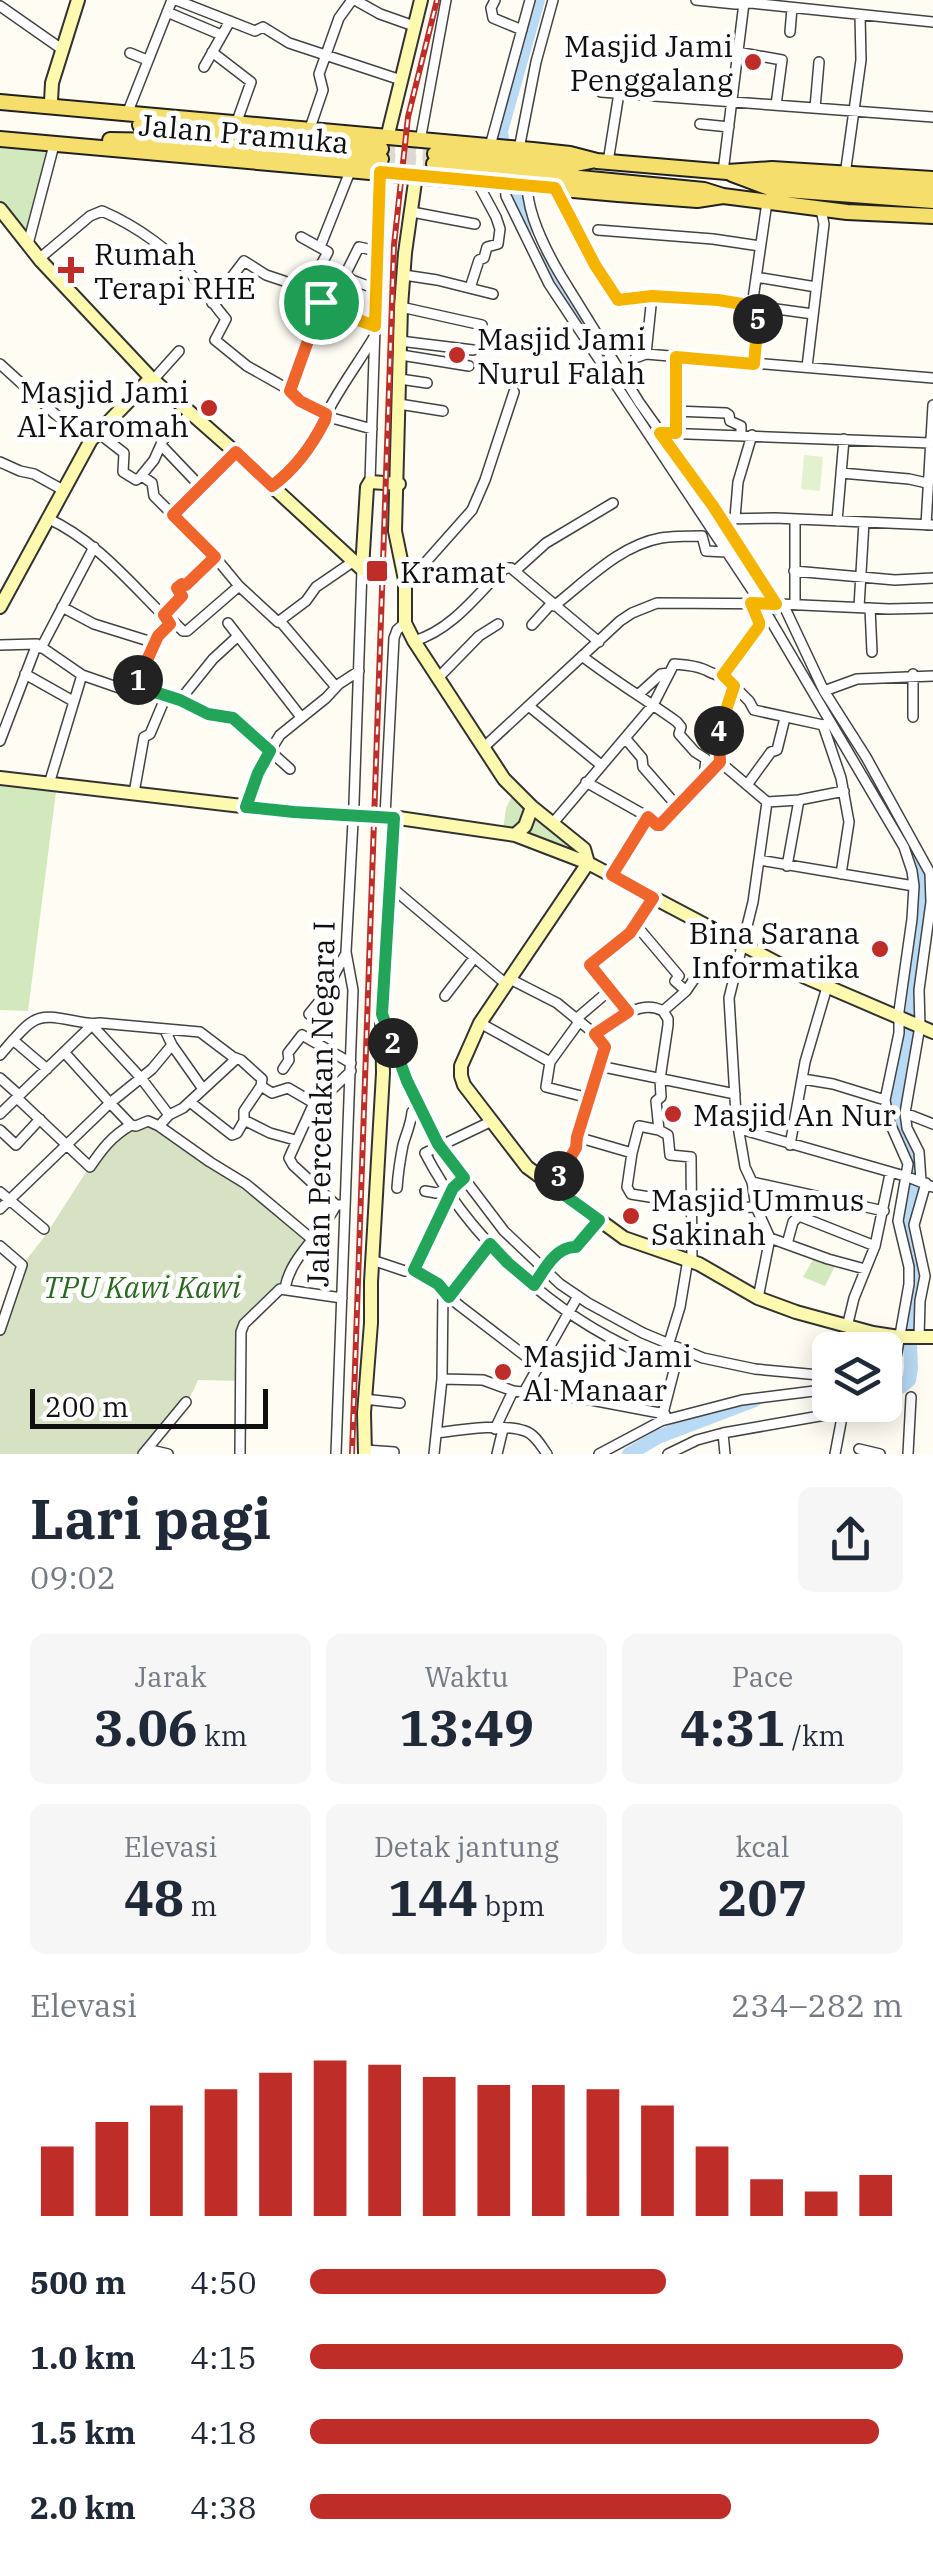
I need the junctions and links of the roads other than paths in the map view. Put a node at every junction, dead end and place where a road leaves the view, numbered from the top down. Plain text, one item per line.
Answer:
1 (78, 0) edge
2 (174, 0) edge
3 (353, 0) edge
4 (421, 0) edge
5 (446, 0) edge
6 (495, 0) edge
7 (530, 0) edge
8 (553, 0) edge
9 (696, 0) edge
10 (744, 2) edge
11 (196, 3) edge
12 (0, 6) edge
13 (826, 6) edge
14 (792, 8) junction
15 (167, 12) junction
16 (860, 15) junction
17 (230, 20) junction
18 (933, 22) edge
19 (414, 26) junction
20 (522, 30) junction
21 (790, 32) dead end
22 (219, 34) dead end
23 (63, 50) junction
24 (212, 52) junction
25 (738, 52) junction
26 (130, 53) dead end
27 (328, 54) junction
28 (147, 60) junction
29 (819, 62) dead end
30 (204, 66) dead end
31 (401, 80) junction
32 (122, 88) dead end
33 (135, 92) junction
34 (601, 92) dead end
35 (619, 93) junction
36 (0, 102) edge
37 (732, 102) junction
38 (776, 105) junction
39 (54, 107) junction
40 (815, 108) junction
41 (0, 111) edge
42 (854, 112) junction
43 (127, 115) junction
44 (933, 117) edge
45 (700, 124) dead end
46 (728, 127) junction
47 (0, 131) edge
48 (310, 131) junction
49 (237, 135) junction
50 (0, 139) edge
51 (420, 141) junction
52 (54, 145) junction
53 (382, 154) junction
54 (208, 158) junction
55 (434, 159) tunnel mouth
56 (602, 161) junction
57 (511, 167) junction
58 (351, 169) junction
59 (725, 172) junction
60 (416, 174) junction
61 (845, 175) junction
62 (933, 179) edge
63 (476, 180) junction
64 (555, 182) junction
65 (933, 189) edge
66 (933, 201) edge
67 (767, 202) junction
68 (0, 209) edge
69 (818, 209) junction
70 (412, 212) junction
71 (933, 213) edge
72 (475, 224) dead end
73 (933, 225) edge
74 (598, 230) dead end
75 (301, 236) dead end
76 (28, 244) junction
77 (760, 246) junction
78 (320, 247) junction
79 (378, 250) junction
80 (40, 258) junction
81 (404, 275) junction
82 (756, 277) junction
83 (816, 287) junction
84 (470, 288) junction
85 (376, 289) junction
86 (306, 292) junction
87 (493, 294) dead end
88 (652, 298) junction
89 (321, 302) junction
90 (212, 303) junction
91 (756, 306) junction
92 (401, 307) junction
93 (812, 314) junction
94 (482, 325) dead end
95 (375, 332) junction
96 (400, 348) junction
97 (473, 350) dead end
98 (180, 351) dead end
99 (676, 357) junction
100 (0, 364) edge
101 (754, 364) junction
102 (469, 366) dead end
103 (807, 368) junction
104 (933, 378) edge
105 (152, 379) junction
106 (400, 379) junction
107 (427, 383) dead end
108 (290, 391) junction
109 (514, 392) dead end
110 (400, 404) junction
111 (933, 405) edge
112 (675, 411) junction
113 (444, 412) dead end
114 (191, 413) junction
115 (326, 414) junction
116 (372, 429) junction
117 (660, 433) junction
118 (676, 433) junction
119 (746, 435) junction
120 (94, 436) junction
121 (844, 440) junction
122 (930, 443) junction
123 (161, 445) junction
124 (236, 452) junction
125 (0, 462) edge
126 (841, 473) junction
127 (142, 476) junction
128 (370, 482) junction
129 (398, 484) junction
130 (927, 484) junction
131 (272, 486) junction
132 (201, 487) junction
133 (63, 490) junction
134 (613, 502) dead end
135 (173, 515) junction
136 (48, 518) junction
137 (734, 518) junction
138 (795, 518) junction
139 (722, 520) junction
140 (837, 520) junction
141 (864, 522) junction
142 (930, 525) edge
143 (94, 546) junction
144 (727, 552) junction
145 (215, 557) junction
146 (358, 565) junction
147 (515, 571) junction
148 (794, 572) junction
149 (862, 578) junction
150 (933, 578) edge
151 (405, 580) junction
152 (239, 586) junction
153 (766, 604) junction
154 (794, 604) junction
155 (553, 605) junction
156 (62, 606) junction
157 (0, 607) edge
158 (865, 608) junction
159 (933, 608) edge
160 (166, 620) junction
161 (280, 621) junction
162 (228, 623) dead end
163 (404, 623) junction
164 (498, 624) dead end
165 (532, 626) dead end
166 (238, 636) junction
167 (414, 641) junction
168 (598, 642) junction
169 (155, 643) junction
170 (0, 645) edge
171 (39, 646) junction
172 (872, 652) dead end
173 (582, 656) junction
174 (672, 669) junction
175 (359, 671) junction
176 (26, 674) junction
177 (913, 674) junction
178 (82, 675) junction
179 (723, 675) junction
180 (933, 676) edge
181 (438, 678) junction
182 (136, 686) junction
183 (734, 686) junction
184 (336, 687) junction
185 (824, 691) junction
186 (639, 694) junction
187 (166, 696) junction
188 (180, 700) junction
189 (73, 701) junction
190 (653, 705) junction
191 (530, 707) junction
192 (301, 717) junction
193 (912, 717) dead end
194 (785, 718) junction
195 (826, 724) junction
196 (626, 738) junction
197 (0, 740) edge
198 (483, 748) junction
199 (270, 751) junction
200 (720, 762) junction
201 (600, 765) junction
202 (290, 769) dead end
203 (704, 777) junction
204 (0, 778) edge
205 (586, 782) junction
206 (49, 784) junction
207 (747, 785) junction
208 (844, 790) junction
209 (134, 794) junction
210 (798, 800) junction
211 (767, 802) junction
212 (678, 806) junction
213 (246, 807) junction
214 (532, 807) junction
215 (354, 814) junction
216 (389, 817) junction
217 (648, 817) junction
218 (553, 823) junction
219 (515, 835) junction
220 (760, 860) junction
221 (588, 863) junction
222 (788, 866) junction
223 (840, 874) junction
224 (612, 875) junction
225 (390, 886) junction
226 (914, 886) junction
227 (653, 898) junction
228 (636, 925) junction
229 (743, 945) junction
230 (346, 952) junction
231 (474, 958) junction
232 (698, 974) dead end
233 (508, 982) junction
234 (827, 987) junction
235 (610, 990) junction
236 (686, 991) junction
237 (445, 996) dead end
238 (663, 1011) junction
239 (628, 1012) junction
240 (310, 1014) dead end
241 (382, 1014) junction
242 (578, 1020) junction
243 (480, 1024) junction
244 (915, 1024) edge
245 (92, 1025) junction
246 (165, 1030) junction
247 (595, 1034) junction
248 (172, 1045) junction
249 (5, 1046) edge
250 (64, 1052) junction
251 (236, 1059) junction
252 (550, 1062) junction
253 (599, 1066) junction
254 (351, 1067) junction
255 (47, 1069) junction
256 (283, 1070) dead end
257 (0, 1078) edge
258 (141, 1078) junction
259 (660, 1079) junction
260 (803, 1079) junction
261 (262, 1086) junction
262 (203, 1089) junction
263 (735, 1094) junction
264 (18, 1096) junction
265 (590, 1098) junction
266 (885, 1100) junction
267 (190, 1102) junction
268 (110, 1103) junction
269 (313, 1103) junction
270 (417, 1112) junction
271 (905, 1113) junction
272 (0, 1114) edge
273 (169, 1115) junction
274 (40, 1119) junction
275 (244, 1121) junction
276 (492, 1121) junction
277 (933, 1124) edge
278 (131, 1125) junction
279 (160, 1126) junction
280 (740, 1129) junction
281 (0, 1130) edge
282 (659, 1130) junction
283 (577, 1137) junction
284 (295, 1140) junction
285 (438, 1144) junction
286 (790, 1144) junction
287 (68, 1145) junction
288 (632, 1153) junction
289 (890, 1174) junction
290 (464, 1178) junction
291 (919, 1181) edge
292 (752, 1182) junction
293 (552, 1186) junction
294 (397, 1188) dead end
295 (426, 1191) dead end
296 (449, 1191) junction
297 (4, 1196) edge
298 (921, 1197) junction
299 (692, 1201) junction
300 (933, 1202) edge
301 (340, 1205) junction
302 (756, 1208) junction
303 (0, 1210) edge
304 (884, 1211) junction
305 (599, 1220) junction
306 (44, 1229) dead end
307 (770, 1238) junction
308 (313, 1240) junction
309 (490, 1244) junction
310 (787, 1244) junction
311 (0, 1246) edge
312 (875, 1246) junction
313 (372, 1260) junction
314 (690, 1260) junction
315 (865, 1269) junction
316 (414, 1270) junction
317 (544, 1270) junction
318 (534, 1285) junction
319 (285, 1288) junction
320 (446, 1294) junction
321 (578, 1296) junction
322 (342, 1298) junction
323 (758, 1298) junction
324 (4, 1300) edge
325 (568, 1312) junction
326 (847, 1327) junction
327 (0, 1330) edge
328 (869, 1332) edge
329 (913, 1337) edge
330 (671, 1343) junction
331 (664, 1360) junction
332 (902, 1360) edge
333 (538, 1365) junction
334 (812, 1374) edge
335 (442, 1379) junction
336 (519, 1391) junction
337 (812, 1391) edge
338 (910, 1397) dead end
339 (364, 1399) junction
340 (186, 1402) dead end
341 (400, 1403) dead end
342 (663, 1418) junction
343 (499, 1429) junction
344 (437, 1433) junction
345 (724, 1433) junction
346 (860, 1449) dead end
347 (145, 1452) edge
348 (365, 1452) edge
349 (394, 1452) edge
350 (168, 1454) edge
351 (240, 1454) edge
352 (336, 1454) edge
353 (434, 1454) edge
354 (497, 1454) edge
355 (546, 1454) edge
356 (599, 1454) edge
357 (668, 1454) edge
358 (725, 1454) edge
359 (836, 1454) edge
360 (880, 1454) edge
361 (908, 1454) edge

1 - 23 street
2 - 11 street
2 - 15 street
3 - 19 street
3 - 27 street
4 - 19 street
5 - 51 street
6 - 20 street
7 - 20 street
8 - 57 street
9 - 10 street
10 - 14 street
10 - 25 street
11 - 17 street
12 - 23 street
13 - 14 street
13 - 16 street
14 - 21 street
15 - 22 street
15 - 28 street
16 - 18 street
16 - 42 street
17 - 24 street
17 - 27 street
19 - 31 street
20 - 57 street
23 - 39 street
24 - 30 street
24 - 49 street
25 - 37 street
25 - 38 street
26 - 28 street
27 - 31 street
27 - 48 street
28 - 33 street
29 - 40 street
31 - 53 street
32 - 33 street
33 - 43 street
34 - 35 street
35 - 37 street
35 - 56 street
36 - 39 main road, Jalan Pramuka
37 - 38 street
37 - 46 street
38 - 40 street
39 - 43 main road, Jalan Pramuka
40 - 42 street
41 - 49 main road, Jalan Pramuka
42 - 44 street
42 - 61 street
43 - 49 main road, Jalan Pramuka
45 - 46 street
46 - 59 street
47 - 49 main road, Jalan Pramuka
48 - 49 main road, Jalan Pramuka
48 - 53 main road, Jalan Pramuka
49 - 53 main road, Jalan Pramuka
49 - 54 main road
50 - 52 main road, Jalan Pramuka
51 - 53 main road, Jalan Pramuka
51 - 57 main road, Jalan Pramuka
52 - 54 main road, Jalan Pramuka
52 - 76 street
53 - 58 main road, Jalan Pramuka
53 - 60 main road, Jalan Pramuka
53 - 79 street
54 - 58 main road, Jalan Pramuka
55 - 57 main road, Jalan Pramuka
56 - 57 main road, Jalan Pramuka
56 - 59 main road, Jalan Pramuka
57 - 63 main road, Jalan Pramuka
57 - 64 main road, Jalan Pramuka
57 - 64 main road
57 - 117 street
57 - 144 street
58 - 78 street
59 - 61 main road, Jalan Pramuka
59 - 65 main road
59 - 66 main road
60 - 63 main road, Jalan Pramuka
60 - 70 street
61 - 62 main road, Jalan Pramuka
63 - 84 street
64 - 67 main road, Jalan Pramuka
64 - 88 street
67 - 69 main road, Jalan Pramuka
67 - 77 street
68 - 76 street
69 - 71 main road
69 - 73 main road
69 - 83 street
70 - 72 street
70 - 81 street
74 - 77 street
75 - 78 street
76 - 80 street
77 - 82 street
78 - 86 street
79 - 85 street
79 - 85 street
80 - 90 street
80 - 105 street
81 - 84 street
81 - 92 street
82 - 83 street
82 - 91 street
83 - 93 street
84 - 87 street
85 - 95 street
86 - 89 street
86 - 90 street
88 - 91 street
88 - 99 street
89 - 95 street
89 - 108 street
90 - 108 street
91 - 93 street
91 - 101 street
92 - 94 street
92 - 96 street
93 - 103 street
95 - 115 street
95 - 116 street
96 - 97 street
96 - 102 street
96 - 106 street
98 - 105 street
99 - 101 street
99 - 112 street
100 - 120 street
101 - 103 street
103 - 104 street
105 - 114 street
105 - 120 street
106 - 107 street
106 - 110 street
108 - 115 street
109 - 151 street
110 - 113 street
110 - 129 street
111 - 122 street
112 - 118 street
112 - 119 street
114 - 123 street
114 - 124 street
115 - 116 street
115 - 131 street
116 - 128 street
117 - 118 street
117 - 139 street
118 - 119 street
119 - 121 street
119 - 137 street
120 - 127 street
120 - 133 street
121 - 122 street
121 - 126 street
122 - 130 street
123 - 127 street
123 - 132 street
124 - 131 street
124 - 132 street
125 - 133 street
126 - 130 street
126 - 140 street
127 - 135 street
128 - 129 street
128 - 146 street
129 - 151 street
130 - 142 street
131 - 146 street
132 - 135 street
133 - 136 street
134 - 147 street
135 - 145 street
136 - 143 street
136 - 157 street
137 - 138 street
137 - 139 street
138 - 140 street
138 - 148 street
139 - 153 street
140 - 141 street
141 - 142 street
141 - 149 street
143 - 156 street
143 - 160 street
144 - 153 street
144 - 155 street
145 - 152 street
145 - 160 street
146 - 161 street
146 - 175 street, Jalan Percetakan Negara I
147 - 155 street
147 - 167 street
148 - 149 street
148 - 154 street
149 - 150 street
149 - 158 street
151 - 163 street
152 - 160 street
152 - 161 street
153 - 154 street
153 - 168 street
153 - 179 street
153 - 185 street
153 - 195 street
154 - 158 street
155 - 165 street
155 - 168 street
156 - 169 street
156 - 171 street
158 - 159 street
158 - 172 street
160 - 169 street
161 - 184 street
162 - 166 street
163 - 167 street
163 - 216 street
164 - 181 street
166 - 188 street
166 - 192 street
167 - 181 street
168 - 173 street
169 - 182 street
170 - 171 street
171 - 176 street
171 - 178 street
173 - 186 street
173 - 191 street
174 - 179 street
174 - 186 street
174 - 190 street
175 - 184 street
175 - 215 street, Jalan Percetakan Negara I
176 - 189 street
176 - 197 street
177 - 180 street
177 - 185 street
177 - 193 street
178 - 182 street
178 - 189 street
179 - 183 street
181 - 198 street
182 - 187 street
183 - 194 street
183 - 200 street
184 - 192 street
185 - 244 street
186 - 190 street
187 - 188 street
187 - 209 street
188 - 199 street
189 - 206 street
190 - 196 street
190 - 203 street
191 - 198 street
191 - 201 street
192 - 199 street
194 - 195 street
194 - 207 street
195 - 208 street
195 - 226 street
196 - 201 street
196 - 212 street
198 - 214 street
199 - 202 street
199 - 213 street
200 - 203 street
200 - 207 street
201 - 205 street
203 - 212 street
204 - 206 street
205 - 217 street
205 - 218 street
206 - 209 street
207 - 211 street
208 - 210 street
208 - 223 street
209 - 213 street
210 - 211 street
210 - 222 street
211 - 220 street
212 - 217 street
213 - 215 street
214 - 218 street
214 - 219 street
215 - 216 street
215 - 230 street, Jalan Percetakan Negara I
216 - 219 street
216 - 225 street
217 - 224 street
218 - 221 street
219 - 221 street
220 - 222 street
220 - 229 street
221 - 224 street
221 - 233 street
222 - 223 street
223 - 226 street
224 - 227 street
225 - 231 street
225 - 241 street
226 - 244 street
227 - 228 street
227 - 229 street
228 - 235 street
228 - 236 street
229 - 234 street
229 - 263 street
230 - 240 street
230 - 254 street, Jalan Percetakan Negara I
231 - 233 street
231 - 237 street
232 - 236 street
233 - 242 street
233 - 243 street
234 - 244 street
234 - 260 street
235 - 239 street
235 - 242 street
236 - 238 street
238 - 239 street
238 - 259 street
239 - 247 street
241 - 270 street
241 - 313 street
242 - 247 street
242 - 252 street
243 - 252 street
243 - 276 street
244 - 266 street
244 - 271 street
245 - 246 street
245 - 249 street
245 - 250 street
245 - 258 street
246 - 248 street
246 - 251 street
247 - 253 street
248 - 258 street
248 - 262 street
249 - 255 street
250 - 255 street
250 - 268 street
251 - 261 street
251 - 262 street
252 - 265 street
253 - 259 street
253 - 265 street
254 - 256 street
254 - 269 street
254 - 301 street, Jalan Percetakan Negara I
255 - 264 street
257 - 264 street
258 - 268 street
258 - 273 street
259 - 263 street
259 - 282 street
260 - 266 street
260 - 286 street
261 - 269 street
261 - 275 street
262 - 267 street
263 - 280 street
264 - 272 street
264 - 274 street
265 - 283 street
266 - 291 street
267 - 273 street
267 - 275 street
268 - 278 street
268 - 287 street
269 - 284 street
270 - 285 street
270 - 294 street
271 - 277 street
271 - 291 street
273 - 279 street
274 - 281 street
274 - 287 street
275 - 284 street
276 - 285 street
276 - 293 street
278 - 279 street
278 - 287 street
279 - 308 street
280 - 286 street
280 - 292 street
282 - 288 street
282 - 299 street
283 - 288 street
283 - 293 street
284 - 301 street
285 - 290 street
285 - 296 street
286 - 289 street
287 - 297 street
288 - 299 street
289 - 291 street
289 - 304 street
290 - 296 street
290 - 317 street
291 - 298 street
291 - 329 street
292 - 302 street
292 - 304 street
293 - 305 street
295 - 296 street
296 - 309 street
296 - 316 street
297 - 303 street
297 - 306 street
298 - 300 street
298 - 329 street
299 - 302 street
299 - 314 street
301 - 308 street
301 - 322 street, Jalan Percetakan Negara I
302 - 307 street
304 - 312 street
305 - 314 street
305 - 317 street
307 - 310 street
307 - 323 street
308 - 319 street
309 - 318 street
309 - 320 street
310 - 312 street
310 - 315 street
311 - 324 street
312 - 315 street
313 - 316 street
313 - 339 street
314 - 323 street
314 - 330 street
315 - 326 street
316 - 320 street
317 - 318 street
317 - 321 street
318 - 325 street
319 - 322 street
319 - 351 street
320 - 333 street
320 - 335 street
321 - 325 street
321 - 330 street
322 - 352 street, Jalan Percetakan Negara I
323 - 326 street
324 - 327 street
325 - 331 street
325 - 333 street
326 - 328 street
329 - 332 street
330 - 331 street
330 - 334 street
331 - 342 street
333 - 336 street
335 - 336 street
335 - 344 street
336 - 342 street
336 - 343 street
337 - 342 street
338 - 361 street
339 - 341 street
339 - 348 street
340 - 347 street
342 - 356 street
343 - 344 street
343 - 354 street
343 - 355 street
344 - 353 street
345 - 357 street
345 - 358 street
345 - 359 street
346 - 360 street
347 - 350 street
348 - 349 street

